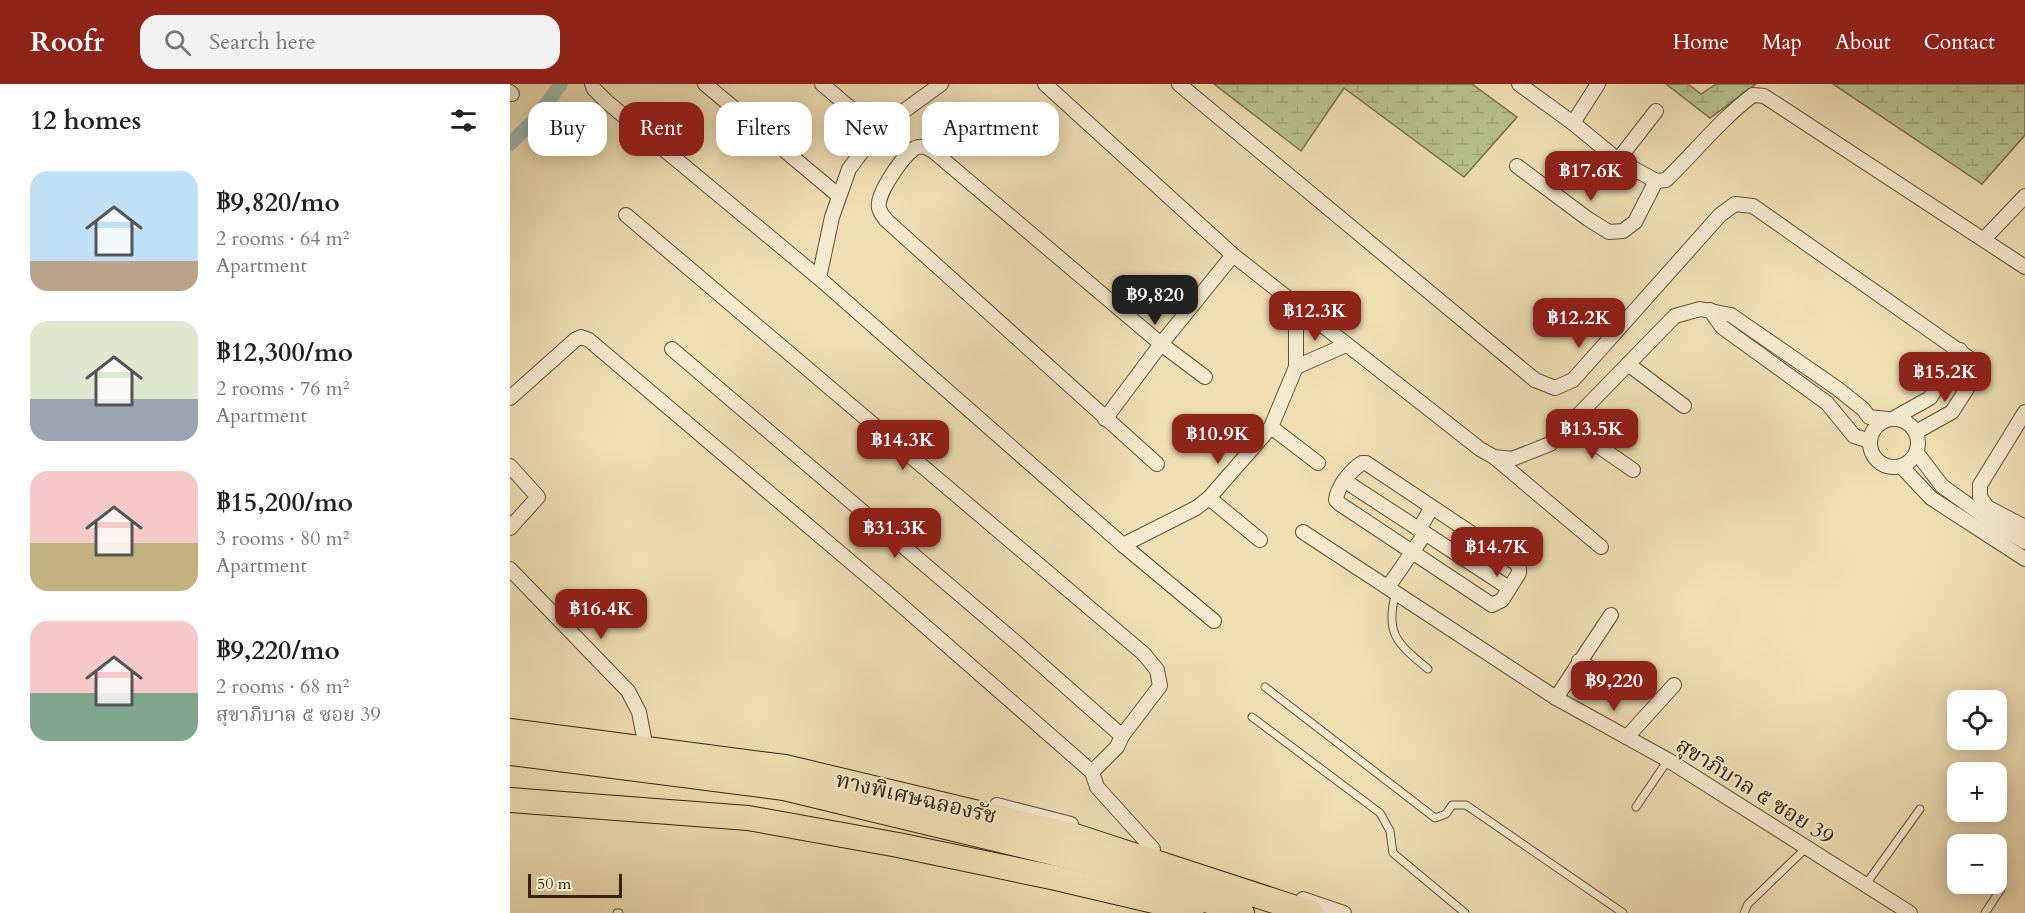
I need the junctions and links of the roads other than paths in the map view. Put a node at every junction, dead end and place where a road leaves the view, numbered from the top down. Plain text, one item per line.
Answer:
1 (592, 84) edge
2 (705, 84) edge
3 (822, 84) edge
4 (1045, 84) edge
5 (1179, 84) edge
6 (1598, 84) edge
7 (936, 85) edge
8 (1522, 85) edge
9 (843, 102) edge
10 (910, 105) edge
11 (1656, 111) dead end
12 (1573, 123) junction
13 (859, 156) edge
14 (1618, 160) junction
15 (1517, 166) dead end
16 (1656, 181) junction
17 (839, 196) junction
18 (2025, 196) edge
19 (626, 215) dead end
20 (1984, 239) junction
21 (1233, 255) junction
22 (2025, 267) edge
23 (819, 278) junction
24 (1296, 304) junction
25 (1710, 310) junction
26 (1161, 344) junction
27 (1346, 345) junction
28 (672, 349) dead end
29 (1960, 350) junction
30 (1789, 353) junction
31 (1628, 364) junction
32 (1296, 367) junction
33 (1779, 369) junction
34 (1205, 377) dead end
35 (1838, 389) junction
36 (510, 398) edge
37 (1827, 403) junction
38 (1684, 406) dead end
39 (2025, 412) edge
40 (1105, 419) junction
41 (1890, 419) junction
42 (1568, 425) junction
43 (1271, 427) junction
44 (1916, 432) junction
45 (1870, 441) junction
46 (1917, 453) junction
47 (1494, 457) junction
48 (1318, 463) dead end
49 (1156, 464) dead end
50 (510, 466) edge
51 (1901, 466) junction
52 (1633, 470) dead end
53 (1345, 481) junction
54 (1209, 498) junction
55 (1432, 507) junction
56 (2025, 526) edge
57 (510, 528) edge
58 (1420, 530) junction
59 (1303, 532) dead end
60 (1260, 540) dead end
61 (2025, 542) edge
62 (1123, 545) junction
63 (1601, 547) dead end
64 (1412, 552) junction
65 (2025, 559) edge
66 (510, 569) edge
67 (1509, 588) junction
68 (1392, 590) junction
69 (1611, 615) dead end
70 (1214, 621) dead end
71 (1579, 661) junction
72 (1428, 669) dead end
73 (1611, 681) dead end
74 (1674, 685) dead end
75 (1265, 687) dead end
76 (1556, 698) junction
77 (1252, 717) dead end
78 (510, 721) edge
79 (510, 731) edge
80 (1122, 736) junction
81 (1627, 737) junction
82 (644, 738) junction
83 (510, 753) edge
84 (1668, 760) junction
85 (1092, 772) junction
86 (510, 800) edge
87 (1635, 807) dead end
88 (1920, 809) dead end
89 (1806, 848) junction
90 (1153, 849) junction
91 (1866, 884) junction
92 (1998, 894) edge
93 (1203, 913) edge
94 (1242, 913) edge
95 (1311, 913) edge
96 (1344, 913) edge
97 (1465, 913) edge
98 (1623, 913) edge
99 (1744, 913) edge
100 (1910, 913) edge
101 (1985, 913) edge

1 - 23 street
2 - 17 street
3 - 9 street
4 - 21 street
5 - 29 street
6 - 12 street
7 - 10 street
8 - 12 street
11 - 14 street
12 - 14 street
13 - 17 street
14 - 16 street
15 - 16 street
16 - 20 street
17 - 23 street
18 - 20 street
19 - 80 street
20 - 22 street
21 - 24 street
21 - 26 street
23 - 62 street
24 - 27 street
24 - 32 street
25 - 30 street
25 - 31 street
25 - 33 street
26 - 34 street
26 - 40 street
26 - 40 street
27 - 32 street
27 - 47 street
28 - 80 street
29 - 41 street
29 - 44 street
30 - 33 street
30 - 35 street
31 - 38 street
31 - 42 street
32 - 43 street
33 - 37 street
35 - 37 street
35 - 41 street
36 - 85 street
37 - 45 street
39 - 56 street
40 - 49 street
41 - 44 street
41 - 45 street
42 - 47 street
42 - 52 street
43 - 48 street
43 - 54 street
44 - 46 street
45 - 51 street
46 - 51 street
46 - 61 street
47 - 63 street
50 - 57 street
51 - 65 street
53 - 55 street
53 - 58 street
53 - 64 street
54 - 60 street
54 - 62 street
55 - 58 street
55 - 67 street
58 - 64 street
58 - 67 street
59 - 68 street, สุขาภิบาล ๕ ซอย 39
62 - 70 street
64 - 67 street
64 - 68 street
66 - 82 street
68 - 72 lane
68 - 76 street, สุขาภิบาล ๕ ซอย 39
69 - 71 street
71 - 73 street
71 - 76 street
74 - 81 street
75 - 98 lane
76 - 81 street, สุขาภิบาล ๕ ซอย 39
77 - 97 lane
78 - 82 street
79 - 95 highway, ทางพิเศษฉลองรัช
80 - 85 street
81 - 84 street, สุขาภิบาล ๕ ซอย 39
82 - 90 street
83 - 94 highway, ทางพิเศษฉลองรัช
84 - 87 lane
84 - 89 street, สุขาภิบาล ๕ ซอย 39
85 - 90 street
86 - 93 highway
88 - 91 lane
89 - 91 street, สุขาภิบาล ๕ ซอย 39
89 - 99 lane
90 - 96 street
91 - 100 street, สุขาภิบาล ๕ ซอย 39
92 - 101 lane

